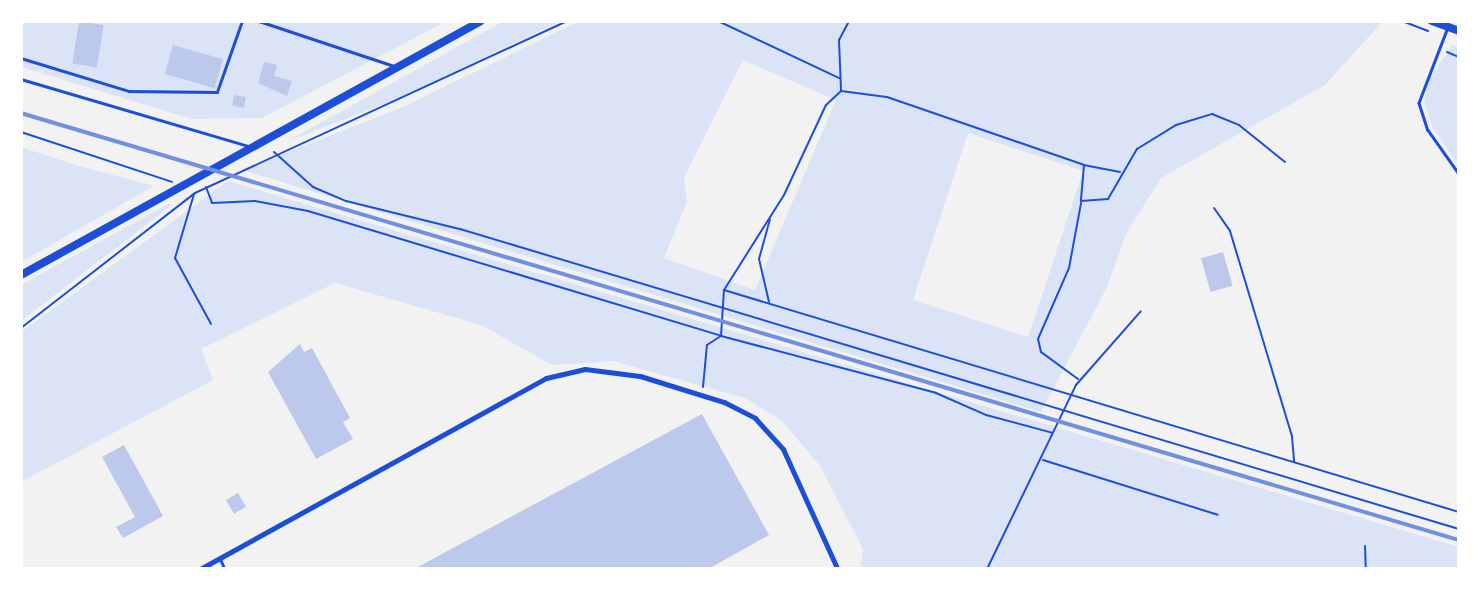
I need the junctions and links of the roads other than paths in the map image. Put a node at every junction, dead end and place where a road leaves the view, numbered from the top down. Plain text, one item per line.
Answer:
1 (242, 21) edge
2 (259, 21) edge
3 (481, 21) edge
4 (1432, 21) edge
5 (1448, 27) junction
6 (1459, 31) edge
7 (21, 58) edge
8 (397, 68) junction
9 (21, 79) edge
10 (252, 147) junction
11 (1459, 174) edge
12 (21, 275) edge
13 (220, 558) junction
14 (837, 568) edge
15 (200, 569) edge
16 (225, 569) edge

1 - 7 lane
2 - 8 lane
3 - 8 main road
4 - 5 main road
5 - 6 main road
5 - 11 lane
8 - 10 main road
9 - 10 lane
10 - 12 main road
13 - 14 street
13 - 15 street
13 - 16 lane

